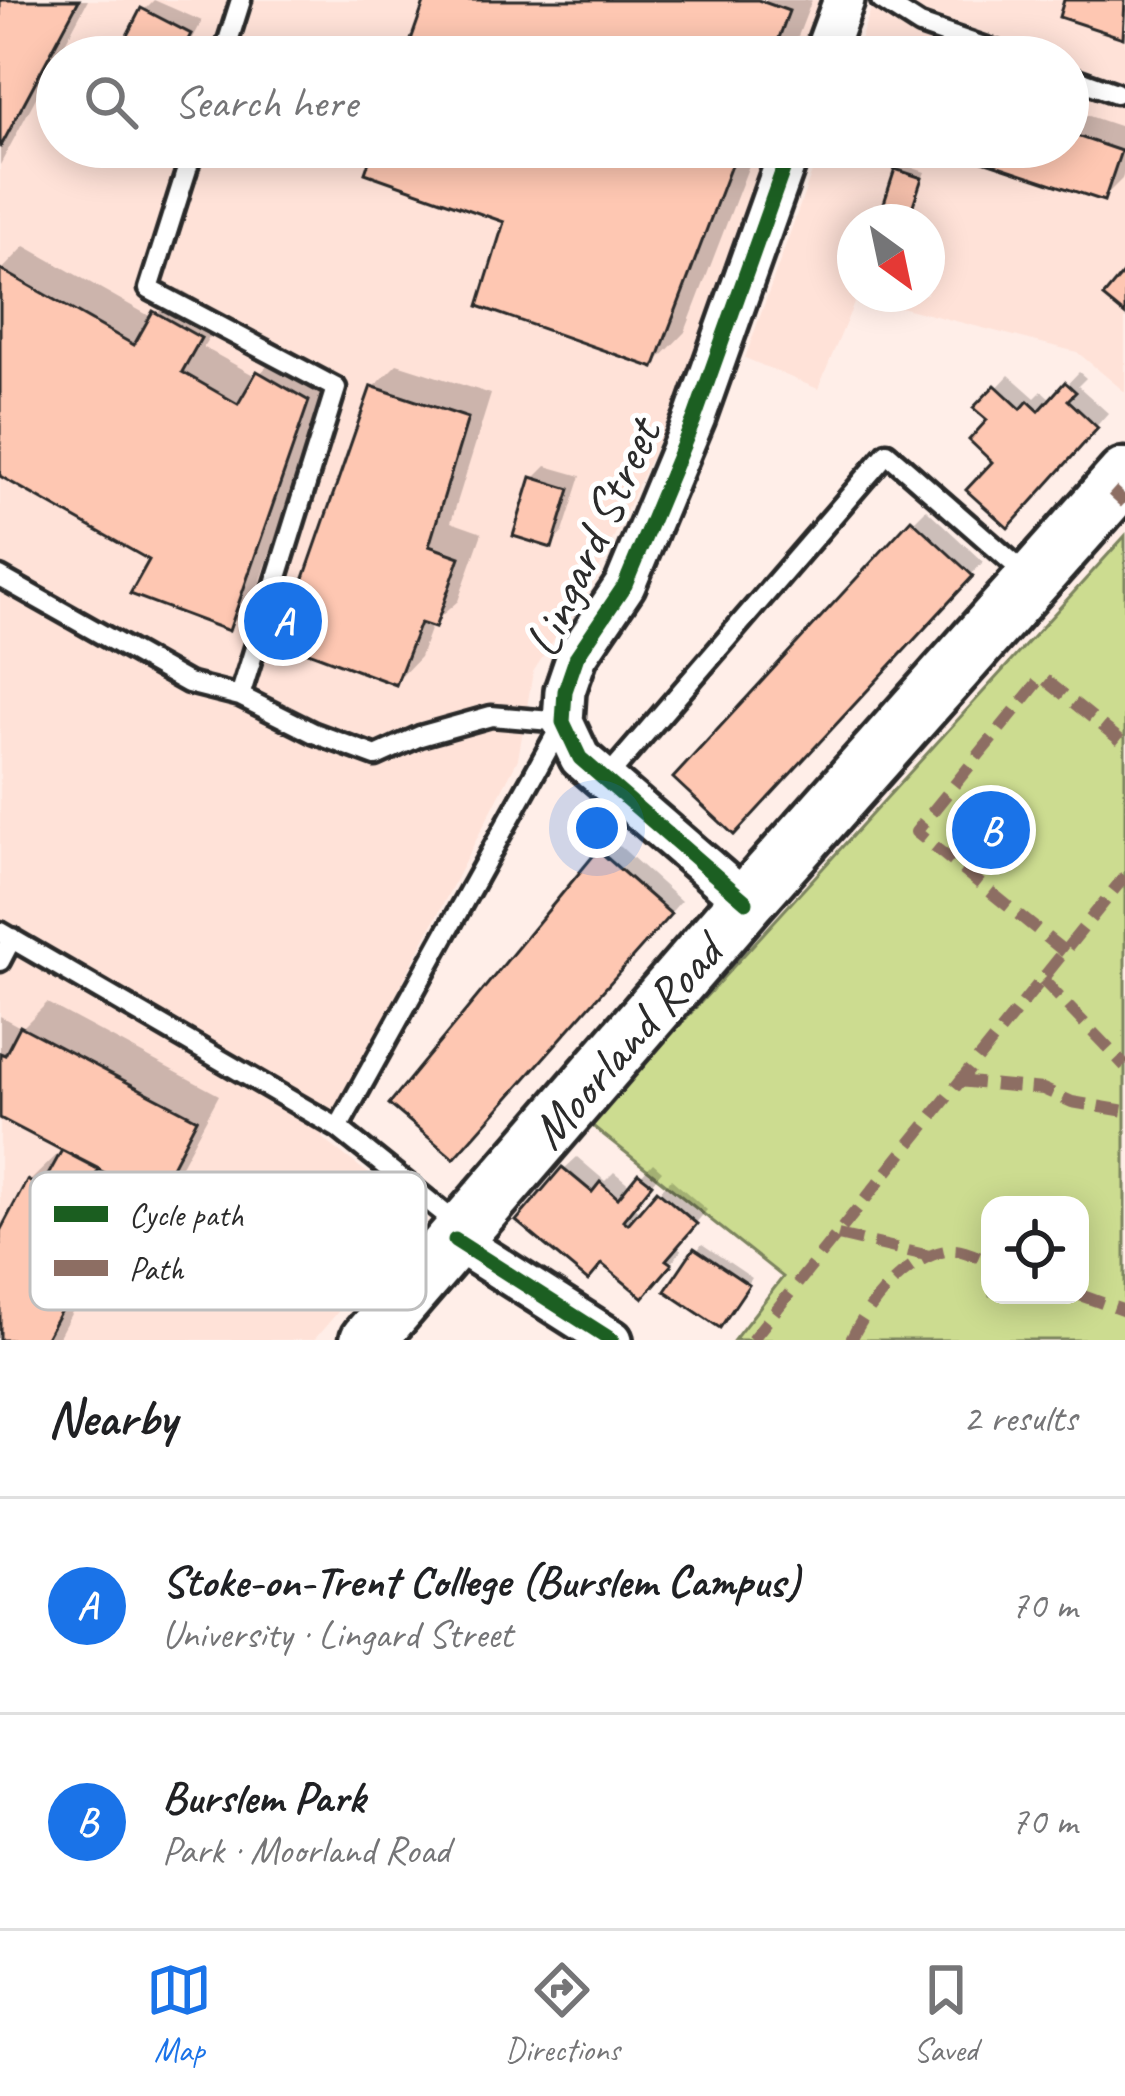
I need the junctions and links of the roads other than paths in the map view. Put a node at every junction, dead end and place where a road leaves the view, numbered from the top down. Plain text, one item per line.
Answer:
1 (241, 0) edge
2 (844, 0) edge
3 (881, 0) edge
4 (230, 36) edge
5 (831, 36) edge
6 (952, 36) edge
7 (1089, 83) edge
8 (1116, 93) dead end
9 (187, 168) edge
10 (784, 168) edge
11 (1125, 476) edge
12 (0, 577) edge
13 (1032, 579) junction
14 (240, 696) junction
15 (563, 722) junction
16 (605, 780) junction
17 (746, 902) junction
18 (6, 935) edge
19 (0, 961) edge
20 (338, 1129) junction
21 (387, 1172) edge
22 (426, 1205) edge
23 (460, 1235) junction
24 (426, 1274) edge
25 (394, 1310) edge
26 (368, 1340) edge
27 (612, 1340) edge

1 - 4 lane
2 - 5 street
3 - 6 lane
7 - 8 lane
9 - 14 lane
10 - 15 street, Lingard Street
11 - 13 main road, Moorland Road
12 - 14 lane
13 - 16 lane
13 - 17 main road, Moorland Road
14 - 15 lane
15 - 16 street, Lingard Street
15 - 20 lane
16 - 17 street, Lingard Street
17 - 23 main road, Moorland Road
18 - 19 lane
18 - 20 lane
20 - 21 lane
22 - 23 lane
23 - 24 main road, Moorland Road
23 - 27 street
25 - 26 main road, Moorland Road

